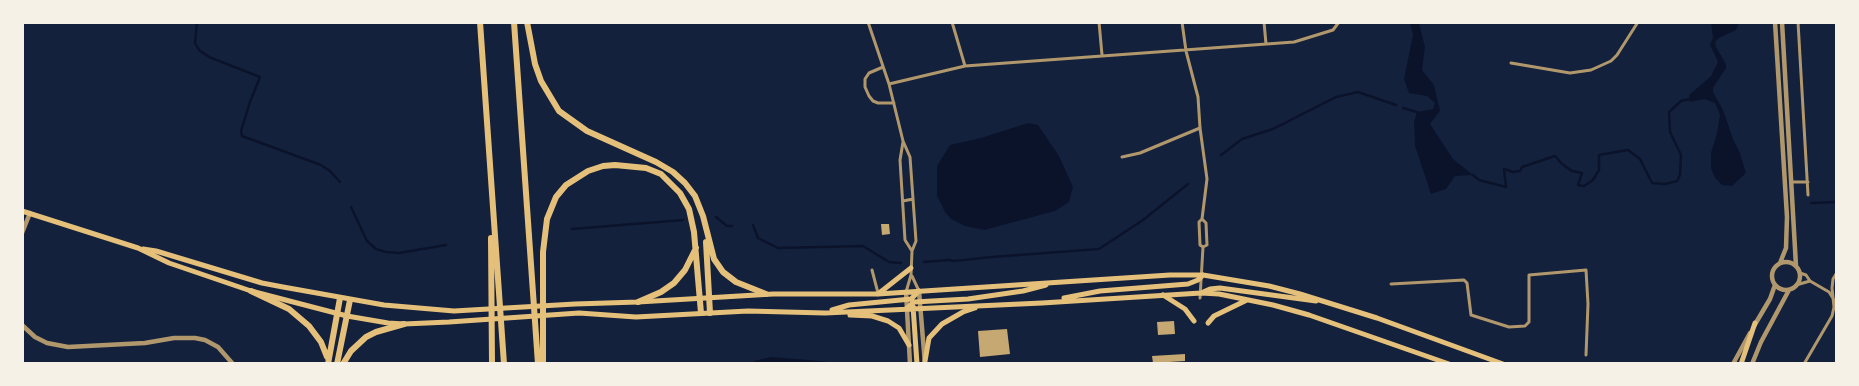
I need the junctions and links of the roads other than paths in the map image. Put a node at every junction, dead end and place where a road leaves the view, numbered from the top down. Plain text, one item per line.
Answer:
1 (480, 22) edge
2 (514, 22) edge
3 (527, 22) edge
4 (868, 22) edge
5 (952, 22) edge
6 (1099, 22) edge
7 (1182, 22) edge
8 (1264, 22) edge
9 (1339, 22) edge
10 (1638, 22) edge
11 (1775, 22) edge
12 (1782, 22) edge
13 (1798, 22) edge
14 (1266, 44) junction
15 (1186, 50) junction
16 (1102, 55) junction
17 (1511, 63) dead end
18 (965, 66) junction
19 (883, 67) junction
20 (889, 84) junction
21 (894, 104) junction
22 (1200, 128) junction
23 (903, 141) junction
24 (1122, 157) dead end
25 (490, 162) junction
26 (1792, 182) junction
27 (1808, 182) junction
28 (1808, 195) dead end
29 (913, 200) junction
30 (903, 201) junction
31 (22, 211) edge
32 (30, 213) junction
33 (1202, 219) junction
34 (705, 226) junction
35 (22, 232) edge
36 (696, 247) junction
37 (138, 248) junction
38 (1203, 248) junction
39 (912, 252) junction
40 (1780, 263) junction
41 (1796, 266) junction
42 (911, 268) junction
43 (872, 270) dead end
44 (1800, 273) junction
45 (1836, 274) edge
46 (911, 275) junction
47 (1203, 275) junction
48 (1810, 281) junction
49 (1060, 282) junction
50 (1391, 284) dead end
51 (1775, 285) junction
52 (1796, 285) junction
53 (1789, 290) junction
54 (251, 291) junction
55 (919, 291) junction
56 (906, 292) junction
57 (766, 294) junction
58 (878, 294) junction
59 (1163, 295) junction
60 (1201, 296) junction
61 (340, 298) junction
62 (709, 298) junction
63 (1834, 298) junction
64 (700, 299) junction
65 (350, 300) junction
66 (1247, 300) junction
67 (920, 301) junction
68 (638, 302) junction
69 (910, 302) junction
70 (1042, 303) junction
71 (1329, 303) junction
72 (1836, 303) edge
73 (987, 305) junction
74 (920, 308) junction
75 (906, 309) junction
76 (701, 313) junction
77 (710, 313) junction
78 (825, 313) junction
79 (336, 314) junction
80 (347, 316) junction
81 (1194, 320) dead end
82 (1208, 323) dead end
83 (1755, 323) junction
84 (404, 324) junction
85 (22, 325) edge
86 (909, 345) junction
87 (1586, 355) dead end
88 (328, 360) edge
89 (925, 362) edge
90 (233, 364) edge
91 (337, 364) edge
92 (343, 364) edge
93 (492, 364) edge
94 (504, 364) edge
95 (538, 364) edge
96 (543, 364) edge
97 (910, 364) edge
98 (917, 364) edge
99 (1449, 364) edge
100 (1503, 364) edge
101 (1733, 364) edge
102 (1741, 364) edge
103 (1752, 364) edge
104 (1804, 364) edge

1 - 25 highway
2 - 95 highway
3 - 34 highway
4 - 19 street
5 - 18 street
6 - 16 street
7 - 15 street
8 - 14 street
9 - 14 street
10 - 17 street
11 - 40 street
12 - 26 street
13 - 27 street
14 - 15 street
15 - 16 street
15 - 22 street
16 - 18 street
18 - 20 street
19 - 20 street
19 - 21 street
20 - 21 street
21 - 23 street
22 - 24 street
22 - 33 street
23 - 29 street
23 - 30 street
25 - 93 highway
25 - 94 highway
26 - 27 street
26 - 41 street
27 - 28 street
29 - 30 street
29 - 39 street
30 - 39 street
31 - 32 main road
32 - 35 street
32 - 37 main road
33 - 38 street
33 - 38 street
34 - 57 highway
34 - 62 highway
36 - 64 highway
36 - 68 highway
36 - 96 highway
37 - 54 main road
37 - 61 main road
38 - 47 street
39 - 42 street
40 - 41 street
40 - 51 street
41 - 44 street
42 - 46 street
42 - 58 main road
43 - 58 street
44 - 48 street
44 - 52 street
45 - 63 street
46 - 55 street
46 - 56 street
47 - 49 main road
47 - 60 street
47 - 70 main road
47 - 71 main road
48 - 52 street
48 - 63 street
49 - 55 main road
49 - 67 main road
50 - 87 street
51 - 53 street
51 - 83 street
52 - 53 street
53 - 103 street
54 - 79 main road
54 - 88 highway
55 - 56 main road
55 - 67 street
55 - 69 main road
56 - 58 main road
56 - 69 main road
57 - 58 main road
57 - 62 main road
59 - 60 main road
59 - 70 main road
59 - 81 main road
60 - 66 main road
60 - 71 main road
61 - 65 main road
61 - 79 highway
62 - 64 main road
62 - 77 highway
63 - 72 street
63 - 104 street
64 - 68 main road
64 - 76 highway
65 - 68 main road
65 - 80 highway
66 - 82 main road
66 - 99 main road
67 - 69 main road
67 - 74 street
69 - 74 main road
69 - 75 main road
69 - 75 street
69 - 78 main road
69 - 98 main road
70 - 73 main road
71 - 100 main road
73 - 74 main road
73 - 89 main road
74 - 89 street
75 - 78 main road
75 - 86 street
76 - 77 main road
76 - 84 main road
77 - 78 main road
78 - 86 main road
79 - 80 main road
79 - 88 highway
80 - 84 main road
80 - 91 highway
83 - 101 street
83 - 102 main road
84 - 92 highway
85 - 90 street
86 - 97 street

